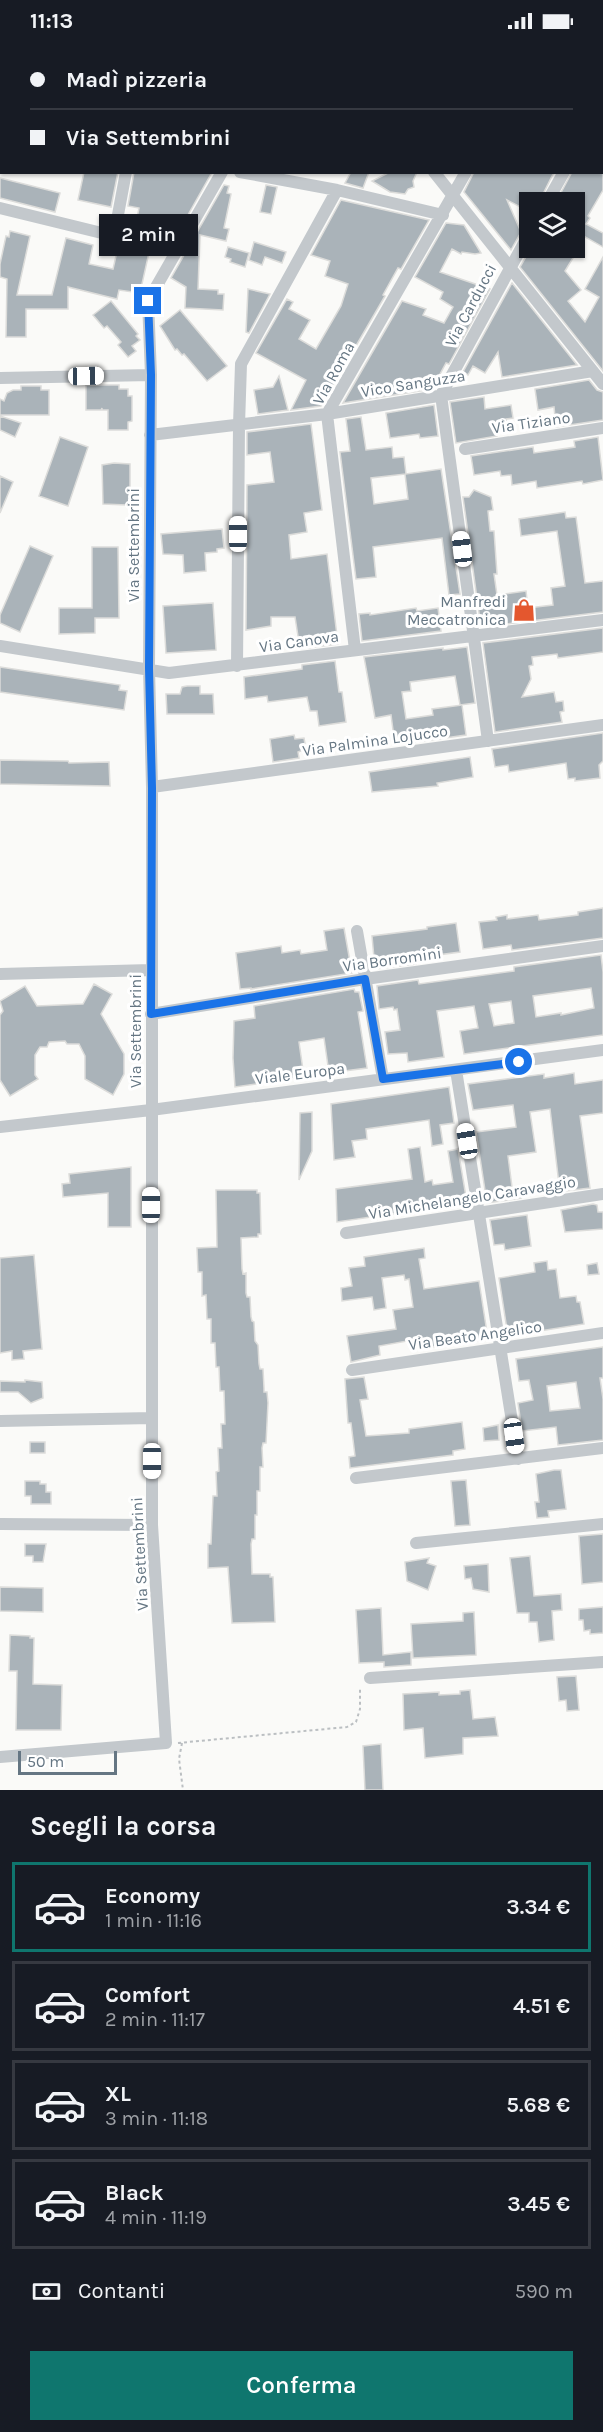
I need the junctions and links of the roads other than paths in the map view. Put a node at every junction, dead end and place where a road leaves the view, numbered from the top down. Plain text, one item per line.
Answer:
1 (126, 174) edge
2 (221, 174) edge
3 (251, 174) edge
4 (436, 174) edge
5 (465, 174) edge
6 (563, 174) edge
7 (337, 190) junction
8 (553, 192) edge
9 (454, 197) junction
10 (0, 208) edge
11 (443, 215) junction
12 (519, 250) edge
13 (510, 265) junction
14 (593, 371) junction
15 (151, 375) junction
16 (0, 378) edge
17 (603, 384) edge
18 (441, 395) junction
19 (327, 414) junction
20 (238, 425) junction
21 (603, 428) edge
22 (150, 435) junction
23 (465, 449) dead end
24 (603, 620) edge
25 (473, 637) junction
26 (0, 646) edge
27 (355, 650) junction
28 (237, 666) junction
29 (149, 668) junction
30 (603, 724) edge
31 (488, 741) junction
32 (152, 788) junction
33 (357, 932) dead end
34 (603, 946) edge
35 (151, 970) junction
36 (0, 974) edge
37 (365, 979) junction
38 (151, 1014) junction
39 (603, 1050) edge
40 (456, 1070) junction
41 (383, 1079) junction
42 (151, 1110) junction
43 (0, 1127) edge
44 (603, 1194) edge
45 (478, 1212) junction
46 (346, 1233) dead end
47 (603, 1333) edge
48 (501, 1347) junction
49 (352, 1370) dead end
50 (152, 1418) junction
51 (0, 1421) edge
52 (603, 1448) edge
53 (518, 1459) junction
54 (356, 1478) dead end
55 (0, 1524) edge
56 (603, 1524) edge
57 (152, 1525) junction
58 (416, 1543) dead end
59 (603, 1662) edge
60 (370, 1678) road end
61 (0, 1758) edge

1 - 10 street
2 - 15 street, Via Settembrini
3 - 7 street
4 - 9 street
5 - 9 street, Via Roma
6 - 8 street
7 - 11 street
7 - 20 street
9 - 11 street, Via Roma
9 - 13 street
11 - 19 street, Via Roma
12 - 13 street, Via Carducci
13 - 14 street
13 - 18 street, Via Carducci
14 - 17 street
14 - 18 street, Vico Sanguzza
15 - 16 street
15 - 22 street, Via Settembrini
18 - 19 street, Vico Sanguzza
18 - 25 street
19 - 20 street, Vico Sanguzza
19 - 27 street, Via Roma
20 - 22 street, Vico Sanguzza
20 - 28 street
21 - 23 street, Via Tiziano
22 - 29 street, Via Settembrini
24 - 25 street, Via Canova
25 - 27 street, Via Canova
25 - 31 street
26 - 29 street, Via Canova
27 - 28 street, Via Canova
28 - 29 street, Via Canova
29 - 32 street, Via Settembrini
30 - 31 street, Via Palmina Lojucco
31 - 32 street, Via Palmina Lojucco
32 - 35 street, Via Settembrini
33 - 37 street
34 - 37 street, Via Borromini
35 - 36 street
35 - 38 street, Via Settembrini
37 - 38 street, Via Borromini
37 - 41 street
38 - 42 street, Via Settembrini
39 - 40 street, Viale Europa
40 - 41 street, Viale Europa
40 - 45 street
41 - 42 street, Viale Europa
42 - 43 street, Viale Europa
42 - 50 street, Via Settembrini
44 - 45 street, Via Michelangelo Caravaggio
45 - 46 street, Via Michelangelo Caravaggio
45 - 48 street
47 - 48 street, Via Beato Angelico
48 - 49 street, Via Beato Angelico
48 - 53 street
50 - 51 street
50 - 57 street, Via Settembrini
52 - 53 street
53 - 54 street
55 - 57 street
56 - 58 street
57 - 61 street, Via Settembrini
59 - 60 street

